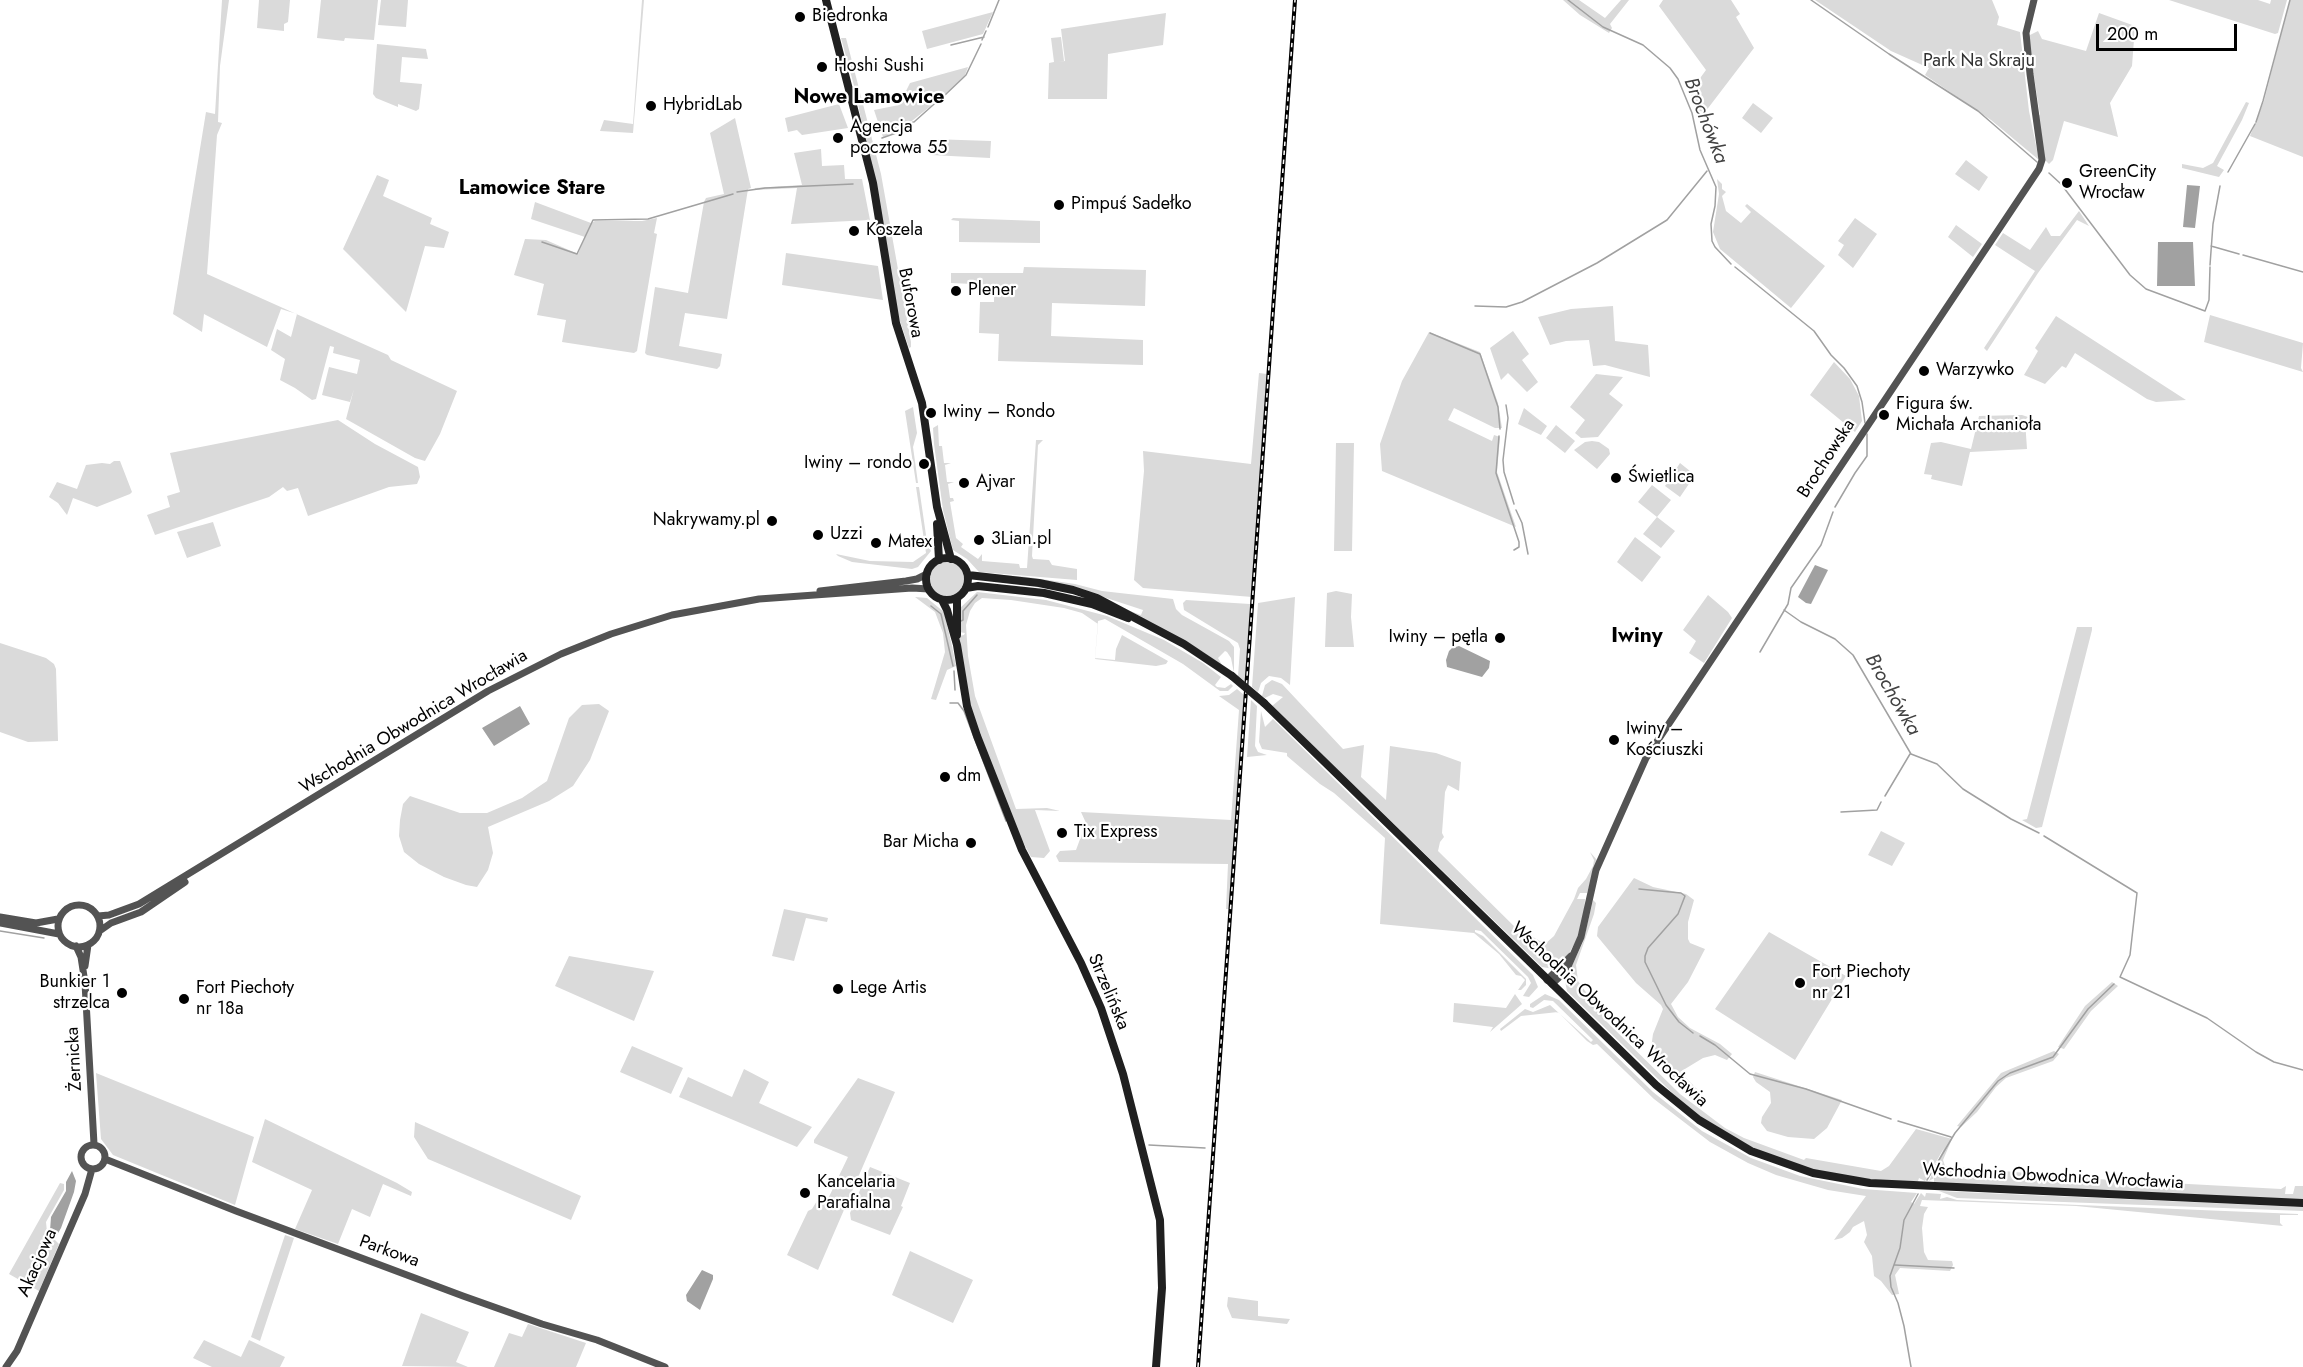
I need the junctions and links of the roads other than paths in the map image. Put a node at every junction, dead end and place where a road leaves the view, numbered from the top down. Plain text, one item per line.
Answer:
1 (826, 0) edge
2 (2034, 0) edge
3 (937, 507) junction
4 (951, 559) junction
5 (939, 560) junction
6 (927, 574) junction
7 (968, 575) junction
8 (966, 588) junction
9 (929, 590) junction
10 (782, 596) junction
11 (957, 598) junction
12 (942, 600) junction
13 (1175, 639) junction
14 (957, 645) junction
15 (211, 862) junction
16 (98, 916) junction
17 (0, 917) edge
18 (58, 919) junction
19 (0, 923) edge
20 (101, 930) junction
21 (59, 934) junction
22 (88, 945) junction
23 (76, 946) junction
24 (84, 972) junction
25 (1550, 982) junction
26 (94, 1144) junction
27 (105, 1159) junction
28 (92, 1169) junction
29 (2303, 1203) edge
30 (6, 1367) edge
31 (665, 1367) edge
32 (1156, 1367) edge

1 - 3 main road, Buforowa
2 - 25 street, Brochowska
3 - 4 main road, Buforowa
3 - 5 main road, Buforowa
4 - 5 main road
4 - 7 main road
5 - 6 main road
6 - 9 main road
6 - 10 street, Wschodnia Obwodnica Wrocławia
7 - 8 main road
7 - 13 main road, Wschodnia Obwodnica Wrocławia
8 - 11 main road
8 - 13 main road, Wschodnia Obwodnica Wrocławia
9 - 10 street, Wschodnia Obwodnica Wrocławia
9 - 12 main road
10 - 15 street, Wschodnia Obwodnica Wrocławia
11 - 12 main road
11 - 14 main road, Strzelińska
12 - 14 main road, Strzelińska
13 - 25 main road, Wschodnia Obwodnica Wrocławia, bridge
14 - 32 main road, Strzelińska
15 - 16 street, Wschodnia Obwodnica Wrocławia
15 - 20 street, Wschodnia Obwodnica Wrocławia
16 - 18 street
16 - 20 street
17 - 18 street
18 - 21 street
19 - 21 street
20 - 22 street
21 - 23 street
22 - 23 street
22 - 24 street, Żernicka
23 - 24 street, Żernicka
24 - 26 street, Żernicka
25 - 29 main road, Wschodnia Obwodnica Wrocławia
26 - 27 street
26 - 28 street
27 - 28 street
27 - 31 street, Parkowa
28 - 30 street, Akacjowa

